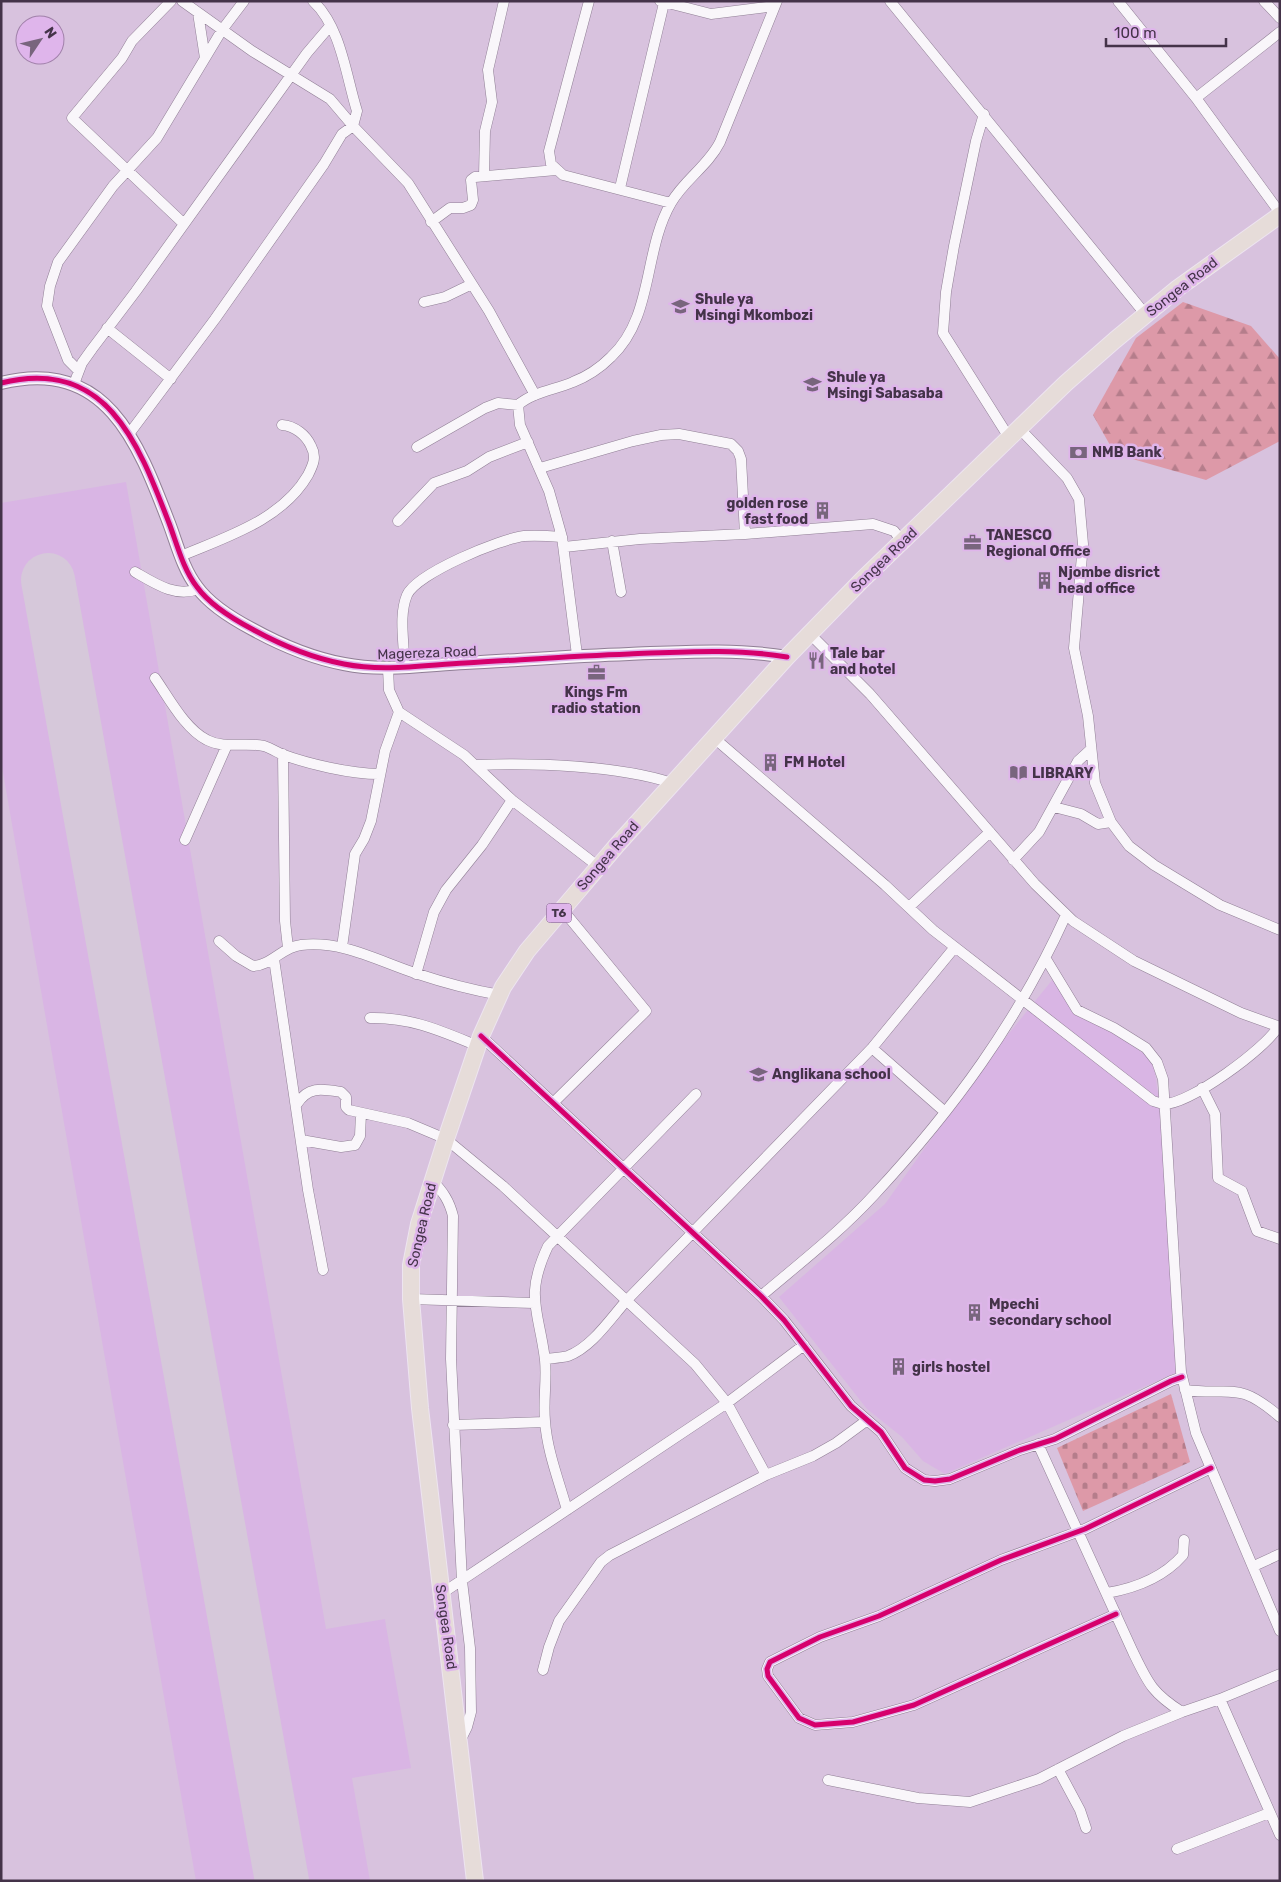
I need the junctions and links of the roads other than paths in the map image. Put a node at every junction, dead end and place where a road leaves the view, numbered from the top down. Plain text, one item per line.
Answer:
1 (172, 1) edge
2 (182, 1) edge
3 (244, 1) edge
4 (313, 1) edge
5 (504, 1) edge
6 (589, 1) edge
7 (890, 1) edge
8 (1118, 1) edge
9 (1264, 1) edge
10 (662, 2) edge
11 (776, 4) edge
12 (746, 6) edge
13 (198, 13) junction
14 (1280, 18) edge
15 (330, 26) junction
16 (222, 30) junction
17 (1280, 32) edge
18 (205, 58) junction
19 (292, 75) junction
20 (1196, 98) junction
21 (984, 114) junction
22 (353, 126) junction
23 (556, 170) junction
24 (128, 171) junction
25 (484, 176) junction
26 (620, 188) junction
27 (671, 203) junction
28 (1280, 214) edge
29 (432, 222) junction
30 (183, 223) junction
31 (472, 284) junction
32 (424, 302) dead end
33 (1146, 315) junction
34 (107, 328) junction
35 (79, 371) junction
36 (171, 379) junction
37 (1, 383) edge
38 (74, 384) junction
39 (535, 395) junction
40 (518, 406) junction
41 (282, 424) dead end
42 (129, 434) junction
43 (1015, 434) junction
44 (528, 442) junction
45 (417, 447) dead end
46 (540, 468) junction
47 (398, 521) dead end
48 (744, 534) junction
49 (612, 541) junction
50 (563, 542) junction
51 (902, 542) junction
52 (181, 556) junction
53 (135, 572) dead end
54 (198, 588) junction
55 (621, 592) dead end
56 (809, 634) junction
57 (577, 656) junction
58 (787, 657) junction
59 (404, 667) junction
60 (388, 668) junction
61 (155, 678) dead end
62 (399, 712) junction
63 (713, 737) junction
64 (227, 745) junction
65 (1090, 750) junction
66 (282, 754) junction
67 (476, 765) junction
68 (379, 774) junction
69 (672, 783) junction
70 (512, 800) junction
71 (1054, 807) junction
72 (1111, 822) junction
73 (990, 832) junction
74 (185, 840) dead end
75 (1013, 860) junction
76 (599, 866) junction
77 (909, 907) junction
78 (562, 909) junction
79 (1066, 915) junction
80 (1280, 930) edge
81 (219, 941) dead end
82 (288, 948) junction
83 (342, 948) junction
84 (955, 948) junction
85 (274, 959) junction
86 (1046, 959) junction
87 (259, 966) junction
88 (416, 974) junction
89 (276, 980) junction
90 (500, 996) junction
91 (1024, 1000) junction
92 (370, 1018) dead end
93 (1279, 1027) edge
94 (480, 1041) junction
95 (872, 1048) junction
96 (1202, 1088) junction
97 (696, 1094) dead end
98 (296, 1104) junction
99 (553, 1104) junction
100 (1164, 1104) junction
101 (361, 1112) junction
102 (945, 1112) junction
103 (446, 1139) junction
104 (301, 1140) junction
105 (621, 1168) junction
106 (432, 1180) junction
107 (693, 1234) junction
108 (557, 1237) junction
109 (1280, 1239) edge
110 (324, 1270) dead end
111 (761, 1296) junction
112 (410, 1299) junction
113 (627, 1300) junction
114 (451, 1301) junction
115 (534, 1303) junction
116 (804, 1345) junction
117 (545, 1359) junction
118 (1182, 1377) junction
119 (1185, 1390) junction
120 (726, 1403) junction
121 (1280, 1417) edge
122 (866, 1421) junction
123 (545, 1422) junction
124 (453, 1425) junction
125 (1038, 1444) junction
126 (1211, 1468) junction
127 (766, 1476) junction
128 (567, 1510) junction
129 (1079, 1531) junction
130 (1184, 1540) dead end
131 (1280, 1554) edge
132 (1254, 1566) junction
133 (462, 1581) junction
134 (1107, 1593) junction
135 (441, 1594) junction
136 (1116, 1614) junction
137 (1280, 1631) edge
138 (543, 1670) dead end
139 (1280, 1674) edge
140 (1220, 1699) junction
141 (1182, 1712) junction
142 (460, 1740) junction
143 (1058, 1769) junction
144 (828, 1780) dead end
145 (1269, 1813) junction
146 (1086, 1828) dead end
147 (1280, 1835) edge
148 (1177, 1849) dead end
149 (476, 1881) edge

1 - 24 street
2 - 13 street
3 - 16 street
4 - 15 street
5 - 25 street
6 - 23 street
7 - 21 street
8 - 20 street
9 - 14 street
10 - 12 street
10 - 26 street
11 - 12 street
11 - 27 street
13 - 16 street
13 - 18 street
15 - 19 street
15 - 22 street
16 - 18 street
16 - 19 street
17 - 20 street
18 - 24 street
19 - 22 street
19 - 30 street
20 - 28 street
21 - 33 street
21 - 43 street
22 - 29 street
22 - 36 street
23 - 25 street
23 - 26 street
24 - 30 street
24 - 35 street
25 - 29 street
26 - 27 street
27 - 39 street
28 - 33 highway, Songea Road / T6
29 - 31 street
30 - 34 street
31 - 32 street
31 - 39 street
33 - 43 highway, Songea Road / T6
34 - 35 street
34 - 36 street
35 - 38 street
36 - 42 street
37 - 38 street, Magereza Road
38 - 42 street, Magereza Road
39 - 40 street
40 - 44 street
40 - 45 street
41 - 52 street
42 - 52 street, Magereza Road
43 - 51 highway, Songea Road / T6
43 - 65 street
44 - 46 street
44 - 47 street
46 - 48 street
46 - 50 street
48 - 49 street
48 - 51 street
49 - 50 street
49 - 55 street
50 - 57 street
50 - 59 street
51 - 56 highway, Songea Road / T6
52 - 54 street, Magereza Road
53 - 54 street
54 - 60 street, Magereza Road
56 - 58 highway, Songea Road / T6
56 - 73 street
57 - 58 street, Magereza Road
57 - 59 street, Magereza Road
58 - 63 highway, Songea Road / T6
59 - 60 street, Magereza Road
60 - 62 street
61 - 64 street
62 - 67 street
62 - 68 street
63 - 69 highway, Songea Road / T6
63 - 77 street
64 - 66 street
64 - 74 street
65 - 71 street
65 - 72 street
66 - 68 street
66 - 82 street
67 - 69 street
67 - 70 street
68 - 83 street
69 - 76 highway, Songea Road / T6
70 - 76 street
70 - 88 street
71 - 72 street
71 - 75 street
72 - 80 street
73 - 75 street
73 - 77 street
75 - 79 street
76 - 78 highway, Songea Road / T6
77 - 84 street
78 - 90 highway, Songea Road / T6
78 - 99 street
79 - 86 street
79 - 93 street
81 - 87 street
82 - 83 street
82 - 85 street
83 - 88 street
84 - 91 street
84 - 95 street
85 - 87 street
85 - 89 street
86 - 91 street
86 - 100 street
87 - 89 street
88 - 90 street
89 - 98 street
90 - 94 highway, Songea Road / T6
91 - 100 street
91 - 102 street
92 - 94 street
93 - 96 street
94 - 99 street
94 - 103 highway, Songea Road / T6
95 - 102 street
95 - 107 street
96 - 100 street
96 - 109 street
97 - 105 street
98 - 101 street
98 - 104 street
99 - 105 street
100 - 118 street
101 - 103 street
101 - 104 street
102 - 111 street
103 - 106 highway, Songea Road / T6
103 - 108 street
104 - 110 street
105 - 107 street
105 - 108 street
106 - 112 highway, Songea Road / T6
106 - 114 street
107 - 111 street
107 - 113 street
108 - 113 street
108 - 115 street
111 - 116 street
112 - 114 street
112 - 135 highway, Songea Road / T6
113 - 117 street
113 - 120 street
114 - 115 street
114 - 124 street
115 - 117 street
116 - 120 street
116 - 122 street
117 - 123 street
118 - 119 street
118 - 125 street
119 - 121 street
119 - 126 street
120 - 127 street
120 - 128 street
122 - 125 street
122 - 127 street
123 - 124 street
123 - 128 street
124 - 133 street
125 - 129 street
126 - 129 street
126 - 132 street
127 - 138 street
128 - 133 street
129 - 134 street
129 - 136 street
130 - 134 street
131 - 132 street
132 - 137 street
133 - 135 street
133 - 142 street
134 - 136 street
135 - 142 highway, Songea Road / T6
136 - 141 street
139 - 140 street
140 - 141 street
140 - 145 street
141 - 143 street
142 - 149 highway, Songea Road / T6
143 - 144 street
143 - 146 street
145 - 147 street
145 - 148 street

